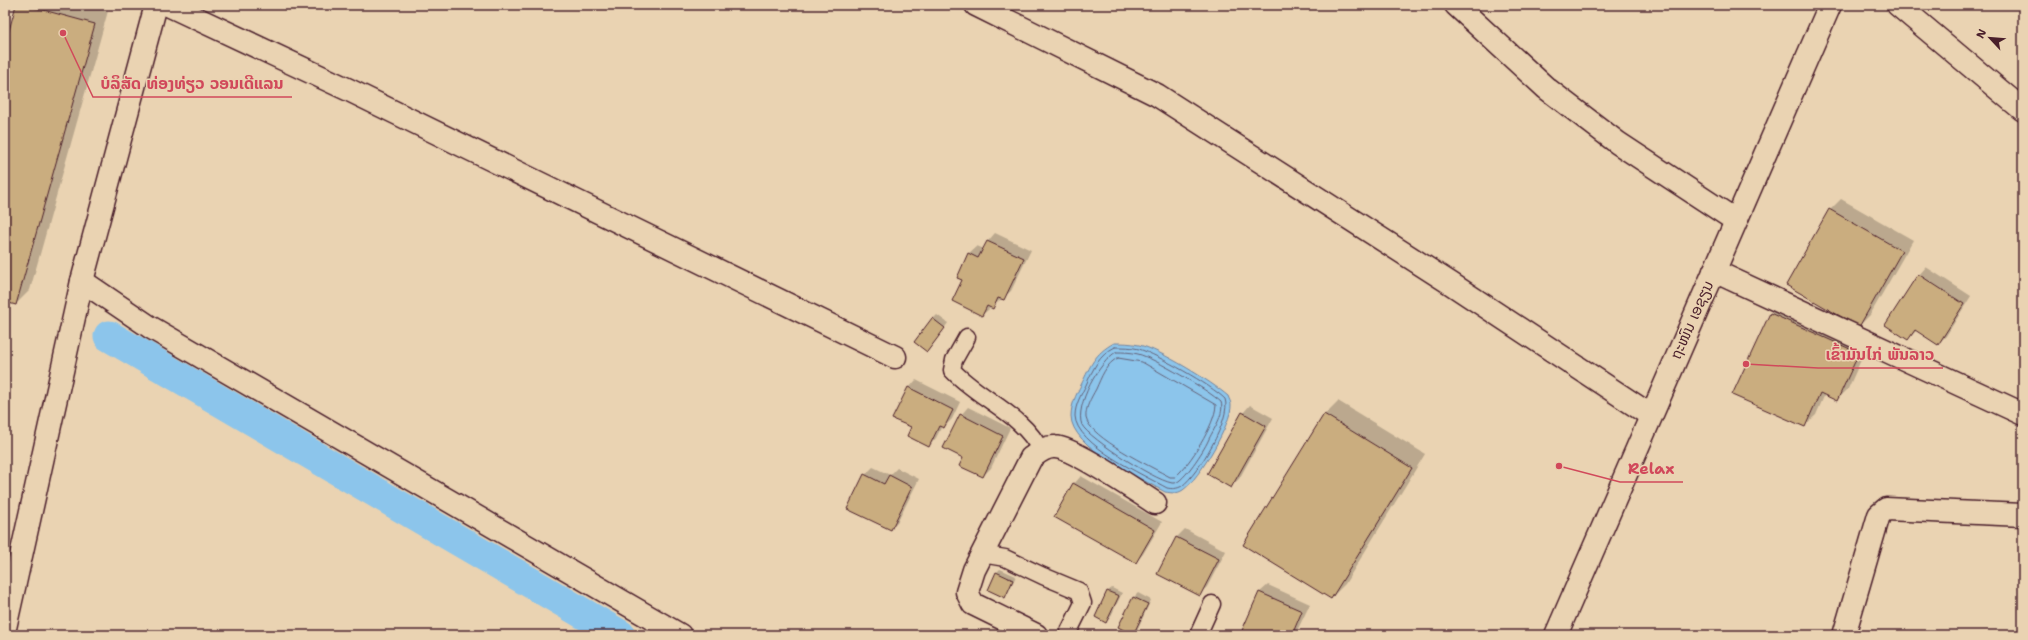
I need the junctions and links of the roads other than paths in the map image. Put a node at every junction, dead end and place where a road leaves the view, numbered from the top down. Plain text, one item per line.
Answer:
1 (156, 5) edge
2 (168, 5) edge
3 (976, 5) edge
4 (1456, 5) edge
5 (1830, 5) edge
6 (1898, 5) edge
7 (2023, 110) edge
8 (1735, 220) junction
9 (1714, 271) junction
10 (82, 282) junction
11 (967, 338) dead end
12 (895, 356) dead end
13 (2023, 414) edge
14 (1650, 416) junction
15 (1041, 451) junction
16 (1155, 503) dead end
17 (2023, 516) edge
18 (982, 554) junction
19 (1212, 604) dead end
20 (5, 628) edge
21 (680, 635) edge
22 (1036, 635) edge
23 (1067, 635) edge
24 (1198, 635) edge
25 (1556, 635) edge
26 (1844, 635) edge

1 - 10 street
2 - 12 street
3 - 14 street
4 - 8 street
5 - 8 street, ຖະໜົນ ເອຊຽນ
6 - 7 street
8 - 9 street, ຖະໜົນ ເອຊຽນ
9 - 13 street
9 - 14 street, ຖະໜົນ ເອຊຽນ
10 - 20 street
10 - 21 street
11 - 15 lane
14 - 25 street, ຖະໜົນ ເອຊຽນ
15 - 16 street
15 - 18 street
17 - 26 street
18 - 22 street
18 - 23 lane
19 - 24 lane

